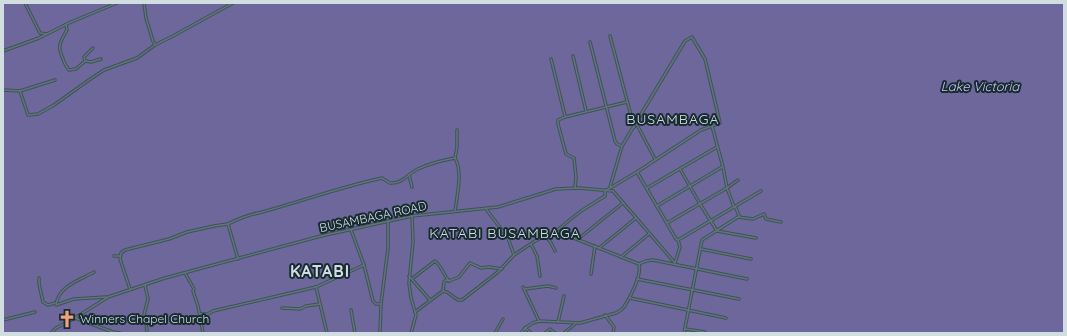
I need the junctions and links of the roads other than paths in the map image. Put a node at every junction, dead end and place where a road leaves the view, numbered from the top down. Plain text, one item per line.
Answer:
1 (25, 3) edge
2 (117, 3) edge
3 (144, 3) edge
4 (233, 3) edge
5 (66, 25) junction
6 (46, 34) junction
7 (610, 36) dead end
8 (590, 42) dead end
9 (155, 45) junction
10 (93, 48) dead end
11 (3, 51) edge
12 (572, 56) dead end
13 (100, 59) dead end
14 (551, 59) dead end
15 (85, 61) junction
16 (55, 80) dead end
17 (3, 90) edge
18 (20, 91) junction
19 (627, 102) junction
20 (606, 106) junction
21 (586, 111) junction
22 (565, 117) junction
23 (636, 124) junction
24 (712, 126) junction
25 (634, 127) junction
26 (458, 130) dead end
27 (622, 146) junction
28 (718, 147) junction
29 (455, 158) junction
30 (656, 159) junction
31 (723, 167) junction
32 (680, 169) junction
33 (637, 172) junction
34 (409, 175) junction
35 (738, 180) dead end
36 (690, 186) junction
37 (412, 187) dead end
38 (575, 188) junction
39 (610, 188) junction
40 (647, 188) junction
41 (727, 188) junction
42 (605, 191) junction
43 (761, 191) dead end
44 (623, 202) junction
45 (700, 204) junction
46 (657, 206) junction
47 (734, 207) junction
48 (486, 208) junction
49 (455, 211) junction
50 (412, 216) junction
51 (636, 218) junction
52 (738, 218) junction
53 (388, 221) junction
54 (710, 221) junction
55 (781, 222) dead end
56 (228, 224) junction
57 (667, 224) junction
58 (351, 230) junction
59 (556, 231) junction
60 (717, 231) junction
61 (649, 234) junction
62 (546, 236) junction
63 (756, 238) dead end
64 (578, 239) junction
65 (678, 240) junction
66 (531, 244) junction
67 (595, 246) junction
68 (599, 248) junction
69 (700, 249) junction
70 (555, 251) dead end
71 (514, 255) junction
72 (114, 256) dead end
73 (120, 256) junction
74 (621, 257) junction
75 (238, 259) junction
76 (751, 259) dead end
77 (675, 263) junction
78 (639, 264) junction
79 (364, 265) junction
80 (502, 269) junction
81 (697, 269) junction
82 (94, 272) dead end
83 (186, 273) junction
84 (591, 274) dead end
85 (409, 276) junction
86 (540, 276) dead end
87 (39, 278) dead end
88 (413, 278) junction
89 (637, 279) junction
90 (747, 279) dead end
91 (449, 281) junction
92 (145, 285) junction
93 (316, 287) junction
94 (556, 288) dead end
95 (130, 289) junction
96 (693, 290) junction
97 (443, 292) junction
98 (108, 296) junction
99 (564, 296) dead end
100 (630, 298) junction
101 (739, 299) dead end
102 (430, 300) junction
103 (55, 303) junction
104 (320, 304) junction
105 (381, 304) junction
106 (282, 308) dead end
107 (351, 310) dead end
108 (689, 310) junction
109 (35, 312) dead end
110 (415, 312) junction
111 (200, 314) junction
112 (605, 315) junction
113 (76, 318) junction
114 (726, 318) dead end
115 (3, 320) edge
116 (503, 320) dead end
117 (539, 321) junction
118 (557, 322) junction
119 (576, 323) junction
120 (525, 328) junction
121 (685, 329) junction
122 (705, 332) edge
123 (52, 333) edge
124 (113, 333) edge
125 (120, 333) edge
126 (147, 333) edge
127 (203, 333) edge
128 (327, 333) edge
129 (355, 333) edge
130 (380, 333) edge
131 (411, 333) edge
132 (495, 333) edge
133 (521, 333) edge
134 (531, 333) edge
135 (545, 333) edge
136 (555, 333) edge
137 (564, 333) edge
138 (613, 333) edge
139 (684, 333) edge

1 - 6 street
2 - 5 street
3 - 9 street
4 - 9 street
5 - 6 street
5 - 15 street
6 - 11 street
7 - 19 street
8 - 20 street
9 - 18 street
10 - 15 street
12 - 21 street
13 - 15 street
14 - 22 street
16 - 18 street
17 - 18 street
19 - 20 street
19 - 25 street
20 - 21 street
20 - 27 street
21 - 22 street
22 - 38 street
23 - 24 street
23 - 25 street
23 - 30 street
24 - 28 street
24 - 30 street
25 - 27 street
26 - 29 street
27 - 39 street
28 - 31 street
28 - 32 street
29 - 34 street
29 - 49 street
30 - 33 street
31 - 36 street
31 - 41 street
32 - 36 street
32 - 40 street
33 - 39 street
33 - 40 street
34 - 37 street
34 - 56 street
35 - 41 street
36 - 45 street
36 - 46 street
38 - 42 street, BUSAMBAGA ROAD
38 - 48 street, BUSAMBAGA ROAD
39 - 42 street
40 - 46 street
41 - 45 street
41 - 47 street
42 - 44 street
42 - 59 street
43 - 47 street
44 - 51 street
44 - 64 street
45 - 54 street
45 - 57 street
46 - 57 street
47 - 52 street
47 - 54 street
48 - 49 street, BUSAMBAGA ROAD
48 - 71 street
49 - 50 street, BUSAMBAGA ROAD
50 - 53 street, BUSAMBAGA ROAD
50 - 85 street
51 - 61 street
51 - 68 street
52 - 55 street
52 - 60 street
53 - 58 street, BUSAMBAGA ROAD
53 - 105 street
54 - 60 street
54 - 65 street
56 - 73 street
56 - 75 street
57 - 65 street
58 - 75 street, BUSAMBAGA ROAD
58 - 79 street
59 - 62 street
59 - 64 street
60 - 63 street
60 - 69 street
61 - 74 street
61 - 77 street
62 - 66 street
62 - 70 street
64 - 67 street
65 - 77 street
66 - 71 street
66 - 86 street
67 - 68 street
67 - 84 street
68 - 74 street
69 - 76 street
69 - 81 street
71 - 80 street
72 - 73 street
73 - 95 street
74 - 78 street
75 - 83 street, BUSAMBAGA ROAD
77 - 78 street
77 - 81 street
78 - 89 street
79 - 93 street
79 - 105 street
80 - 91 street
80 - 97 street
81 - 90 street
81 - 96 street
82 - 103 street
83 - 92 street, BUSAMBAGA ROAD
83 - 111 street
85 - 88 street
85 - 110 street
87 - 103 street
88 - 91 street
88 - 102 street
89 - 96 street
89 - 100 street
91 - 97 street
92 - 95 street, BUSAMBAGA ROAD
92 - 126 street
93 - 104 street
93 - 111 street
94 - 117 street
95 - 98 street, BUSAMBAGA ROAD
96 - 101 street
96 - 108 street
97 - 102 street
98 - 103 street
98 - 113 street, BUSAMBAGA ROAD
99 - 118 street
100 - 108 street
100 - 112 street
102 - 110 street
104 - 106 street
104 - 128 street
105 - 130 street
107 - 129 street
108 - 114 street
108 - 121 street
109 - 115 street
110 - 131 street
111 - 127 street
112 - 119 street
112 - 138 street
113 - 123 street, BUSAMBAGA ROAD
113 - 124 street
116 - 132 street
117 - 118 street
117 - 120 street
118 - 119 street
119 - 137 street
120 - 133 street
120 - 134 street
121 - 122 street
121 - 139 street
124 - 125 street
135 - 136 street

